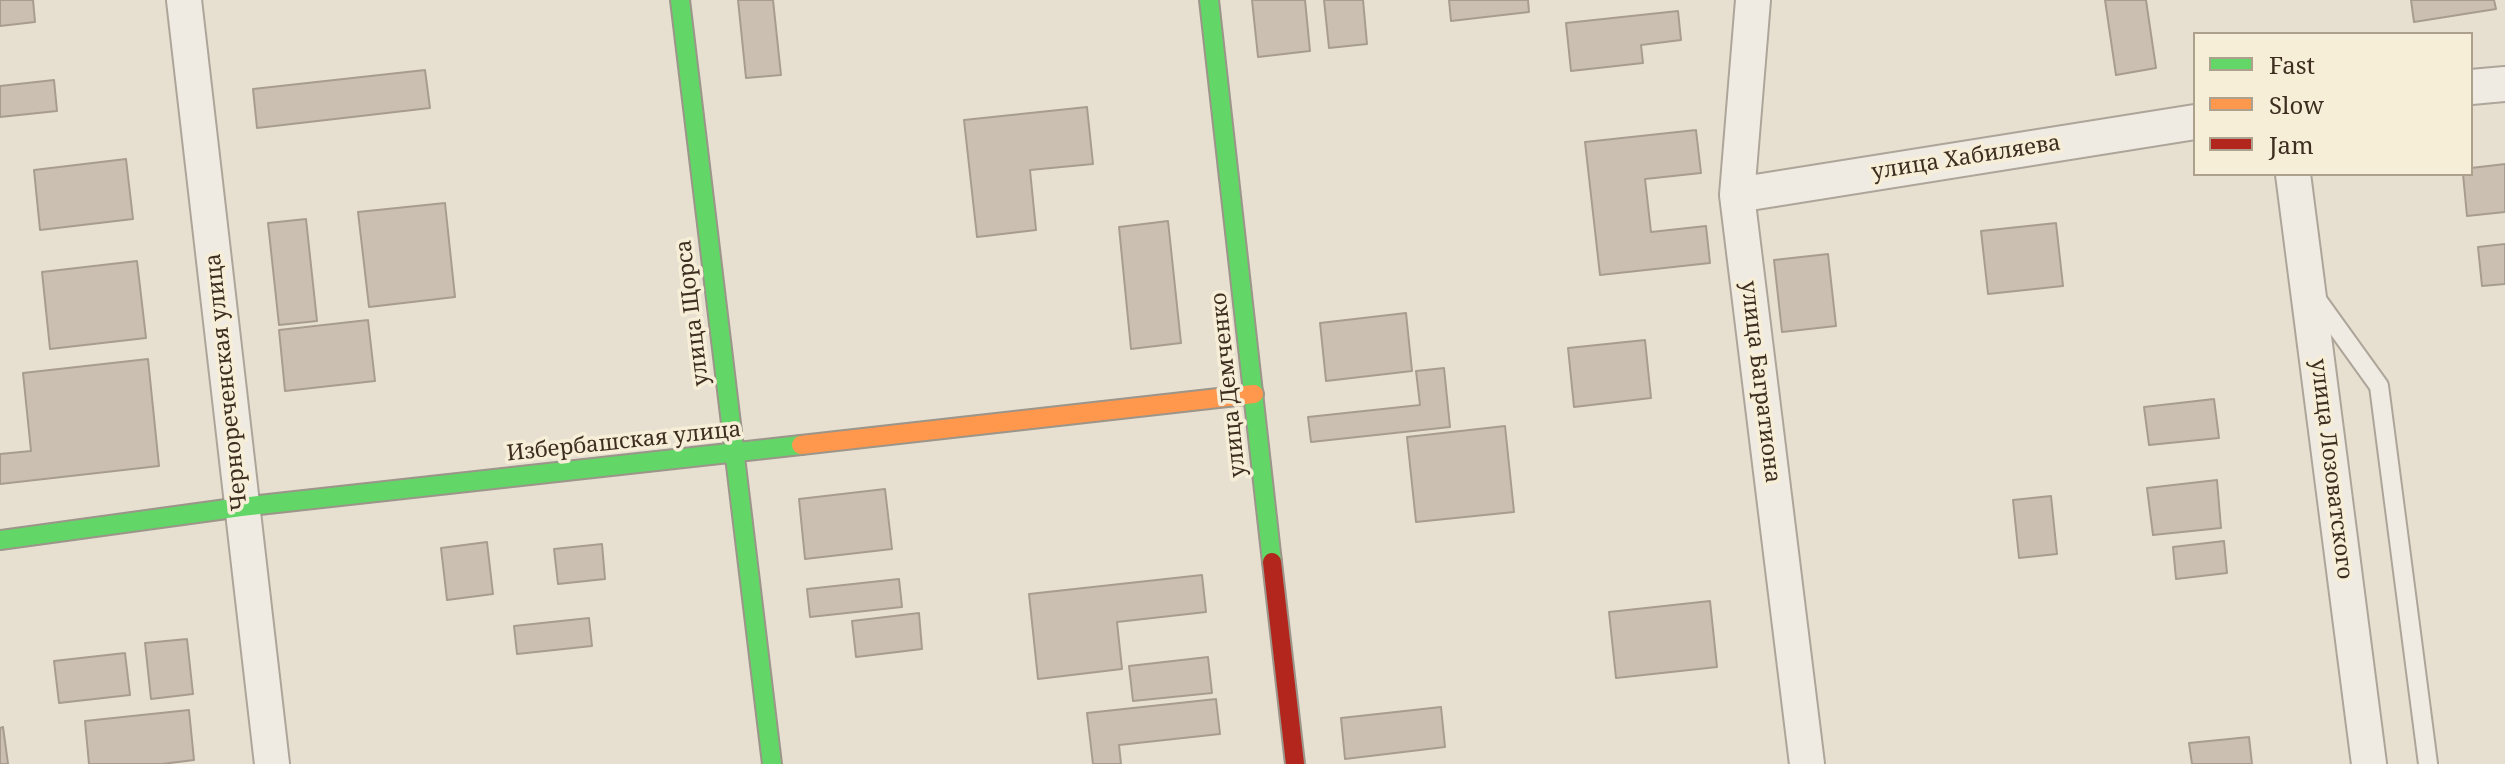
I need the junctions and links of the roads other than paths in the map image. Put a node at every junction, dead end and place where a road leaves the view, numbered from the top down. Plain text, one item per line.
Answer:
1 (184, 0) edge
2 (680, 0) edge
3 (1209, 0) edge
4 (1753, 0) edge
5 (2505, 84) edge
6 (2473, 87) edge
7 (2193, 122) edge
8 (2293, 176) edge
9 (1737, 195) junction
10 (2307, 285) junction
11 (1254, 394) junction
12 (735, 454) junction
13 (241, 507) junction
14 (0, 540) edge
15 (272, 764) edge
16 (772, 764) edge
17 (1295, 764) edge
18 (1807, 764) edge
19 (2369, 764) edge
20 (2428, 764) edge

1 - 13 street, Чернореченская улица
2 - 12 street, улица Щорса
3 - 11 street, улица Демченко
4 - 9 street, улица Багратиона
5 - 6 street
7 - 9 street, улица Хабиляева
8 - 10 street, улица Лозоватского
9 - 18 street, улица Багратиона
10 - 19 street, улица Лозоватского
10 - 20 lane
11 - 12 street, Избербашская улица
11 - 17 street, улица Демченко
12 - 13 street, Избербашская улица
12 - 16 street, улица Щорса
13 - 14 street, Избербашская улица
13 - 15 street, Чернореченская улица

